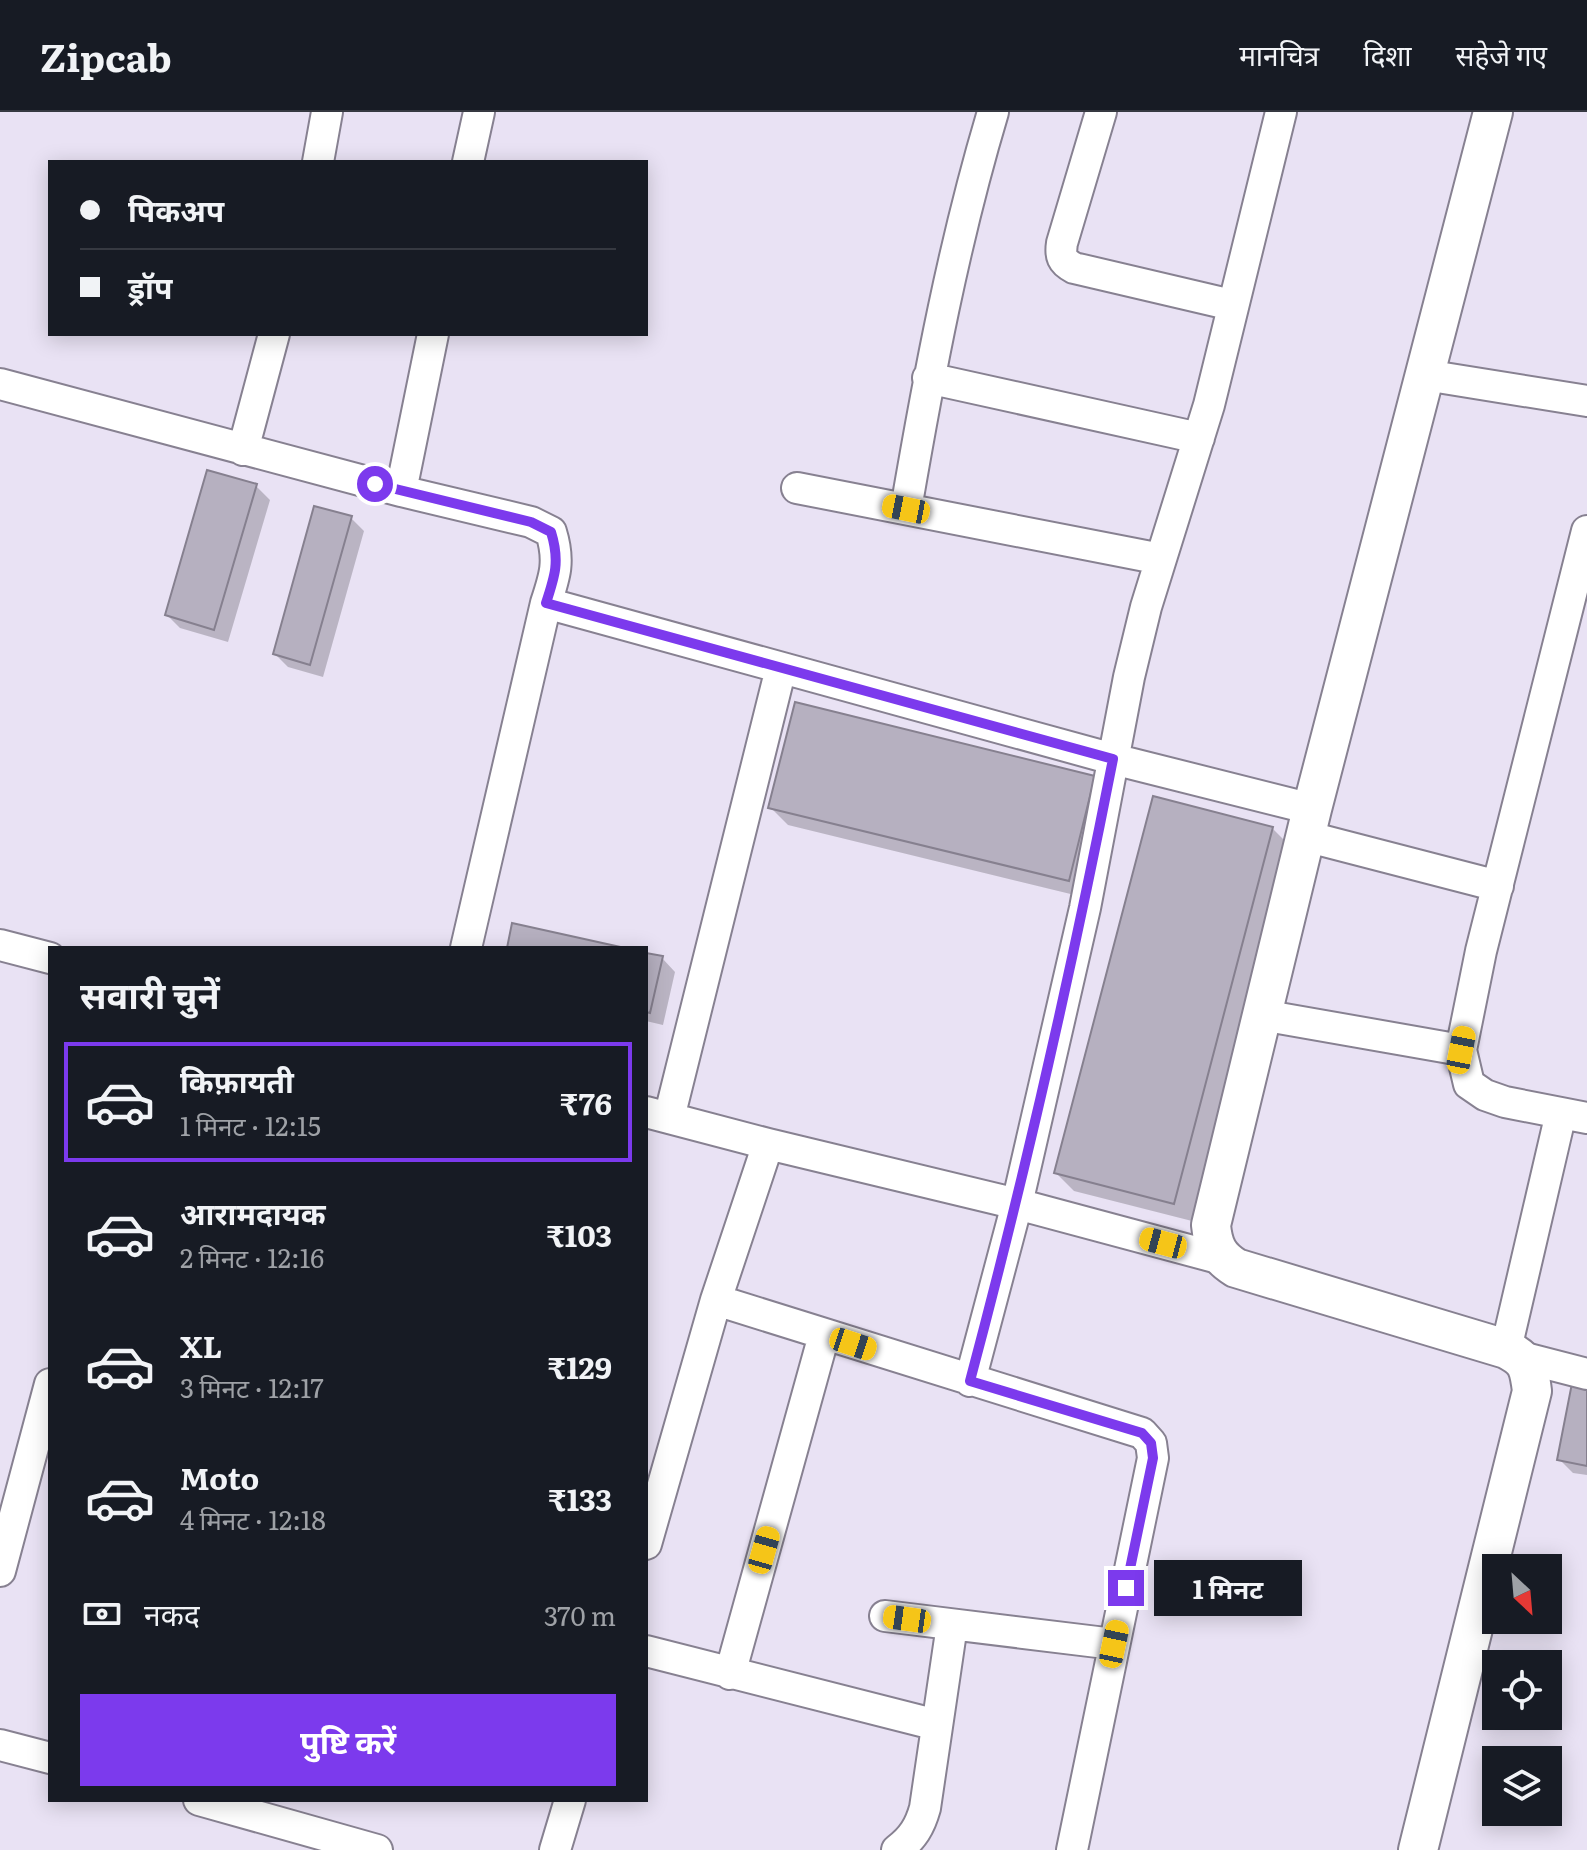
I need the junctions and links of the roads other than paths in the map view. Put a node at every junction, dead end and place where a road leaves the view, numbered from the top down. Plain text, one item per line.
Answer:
1 (327, 112) edge
2 (479, 112) edge
3 (993, 112) edge
4 (1101, 112) edge
5 (1281, 112) edge
6 (1493, 112) edge
7 (318, 160) edge
8 (468, 160) edge
9 (1232, 305) junction
10 (273, 336) edge
11 (433, 336) edge
12 (1425, 375) junction
13 (928, 378) junction
14 (0, 384) edge
15 (1587, 401) edge
16 (1199, 438) junction
17 (243, 450) junction
18 (797, 488) dead end
19 (401, 491) junction
20 (906, 509) junction
21 (1587, 531) edge
22 (1161, 559) junction
23 (546, 603) junction
24 (781, 668) junction
25 (1113, 759) junction
26 (1308, 822) junction
27 (1498, 886) junction
28 (0, 945) edge
29 (466, 946) edge
30 (48, 957) edge
31 (1262, 1015) junction
32 (1461, 1050) junction
33 (658, 1115) edge
34 (1574, 1116) edge
35 (768, 1144) junction
36 (1017, 1204) junction
37 (1222, 1259) junction
38 (716, 1300) junction
39 (824, 1335) junction
40 (1514, 1353) junction
41 (1587, 1374) edge
42 (970, 1381) junction
43 (48, 1391) edge
44 (653, 1494) edge
45 (648, 1530) edge
46 (0, 1571) edge
47 (885, 1616) dead end
48 (952, 1625) junction
49 (1114, 1644) junction
50 (648, 1652) edge
51 (730, 1674) junction
52 (937, 1725) junction
53 (0, 1745) edge
54 (48, 1757) edge
55 (213, 1802) edge
56 (569, 1802) edge
57 (270, 1810) edge
58 (326, 1843) edge
59 (377, 1850) edge
60 (555, 1850) edge
61 (897, 1850) edge
62 (1072, 1850) edge
63 (1418, 1850) edge

1 - 7 street
2 - 8 street
3 - 13 street
4 - 9 street
5 - 9 street
6 - 12 street
9 - 16 street
10 - 17 street
11 - 19 street
12 - 15 street
12 - 26 street
13 - 16 street
13 - 20 street
14 - 17 street
16 - 22 street
17 - 19 street
18 - 20 street
19 - 23 street
20 - 22 street
21 - 27 street
22 - 25 street
23 - 24 street
23 - 29 street
24 - 25 street
24 - 33 street
25 - 26 street
25 - 36 street
26 - 27 street
26 - 31 street
27 - 32 street
28 - 30 street
31 - 32 street
31 - 37 street
32 - 34 street
33 - 35 street
34 - 40 street
35 - 36 street
35 - 38 street
36 - 37 street
36 - 42 street
37 - 40 street
38 - 39 street
38 - 44 street
39 - 42 street
39 - 51 street
40 - 41 street
40 - 63 street
42 - 49 street
43 - 46 street
44 - 45 street
47 - 48 street
48 - 49 street
48 - 52 street
49 - 62 street
50 - 51 street
51 - 52 street
52 - 61 street
53 - 54 street
55 - 57 street
56 - 60 street
57 - 58 street
58 - 59 street

